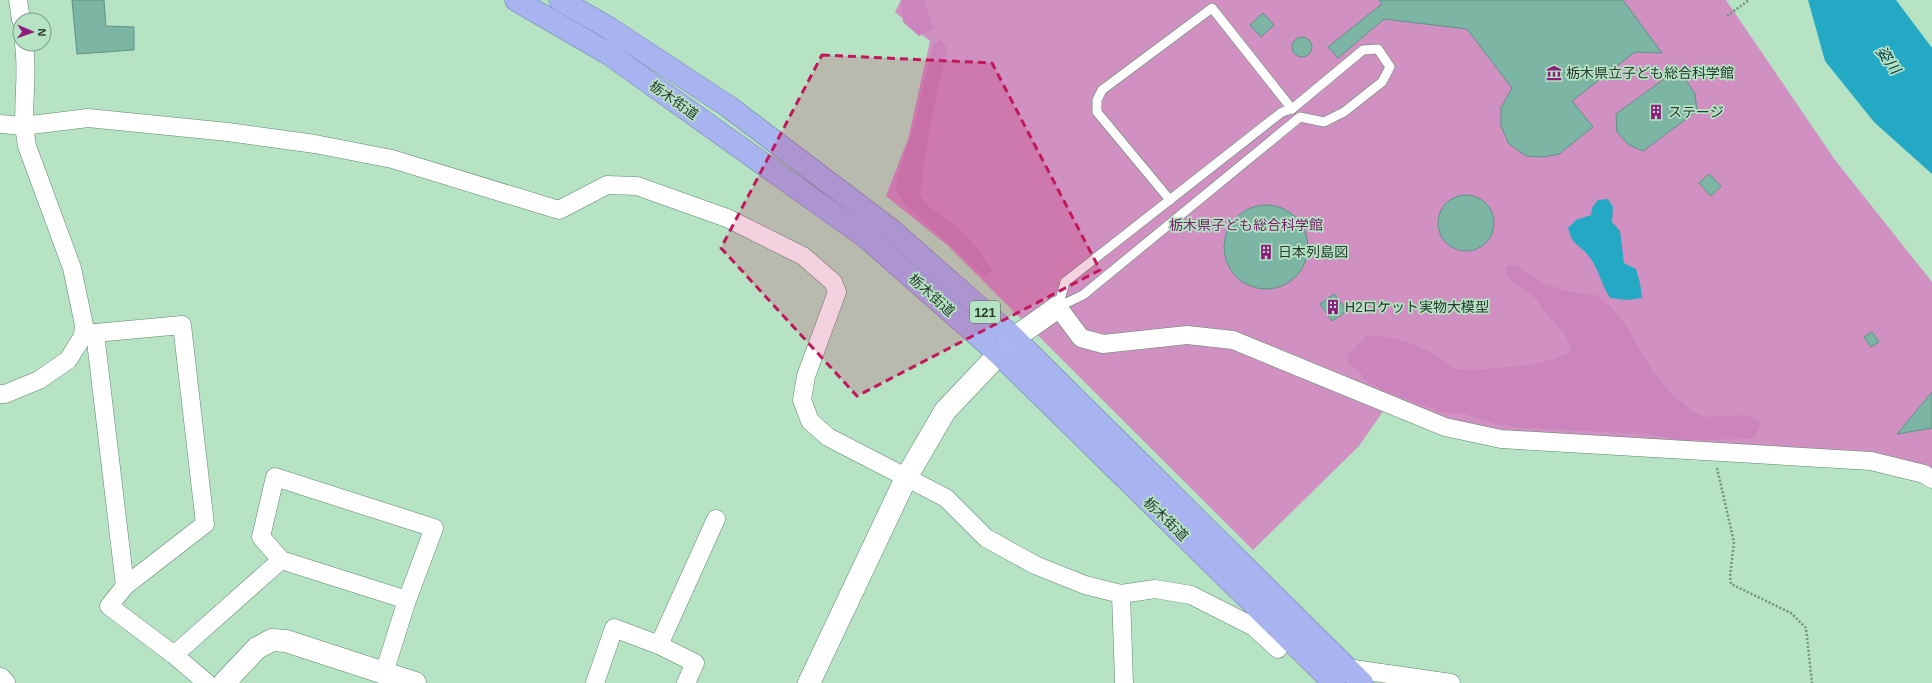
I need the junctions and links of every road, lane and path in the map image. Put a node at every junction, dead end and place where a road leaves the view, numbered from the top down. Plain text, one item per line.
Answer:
1 (18, 0) edge
2 (516, 0) edge
3 (560, 0) edge
4 (1749, 0) edge
5 (20, 12) edge
6 (1727, 16) dead end
7 (25, 52) edge
8 (1292, 109) junction
9 (0, 124) edge
10 (23, 126) junction
11 (1170, 200) junction
12 (1058, 307) junction
13 (89, 334) junction
14 (1014, 338) junction
15 (999, 354) junction
16 (0, 394) edge
17 (1713, 452) junction
18 (906, 478) junction
19 (1932, 479) edge
20 (716, 519) dead end
21 (281, 560) junction
22 (125, 586) junction
23 (1121, 594) junction
24 (407, 600) junction
25 (659, 645) junction
26 (1278, 649) dead end
27 (174, 655) junction
28 (384, 673) junction
29 (1340, 675) edge
30 (0, 679) edge
31 (4, 683) edge
32 (207, 683) edge
33 (224, 683) edge
34 (414, 683) edge
35 (595, 683) edge
36 (686, 683) edge
37 (809, 683) edge
38 (1124, 683) edge
39 (1362, 683) edge
40 (1451, 683) edge
41 (1812, 683) edge

1 - 5 street
2 - 15 highway, 栃木街道 / 121
3 - 14 highway, 栃木街道 / 121
4 - 6 path
7 - 10 street
8 - 11 lane
8 - 11 lane
8 - 12 lane
9 - 10 street
10 - 13 street
10 - 18 street
11 - 12 lane
12 - 14 street
12 - 17 street
13 - 16 street
13 - 22 street
13 - 22 street
14 - 15 street
14 - 29 highway, 栃木街道 / 121
15 - 18 street
15 - 29 highway, 栃木街道 / 121
17 - 19 street
17 - 41 path
18 - 23 street
18 - 37 street
20 - 25 street
21 - 24 street
21 - 24 street
21 - 27 street
22 - 27 street
23 - 26 street
23 - 38 street
24 - 28 street
25 - 35 street
25 - 36 street
27 - 32 street
28 - 33 street
28 - 34 street
29 - 39 highway, 栃木街道 / 121
29 - 40 street
30 - 31 street

